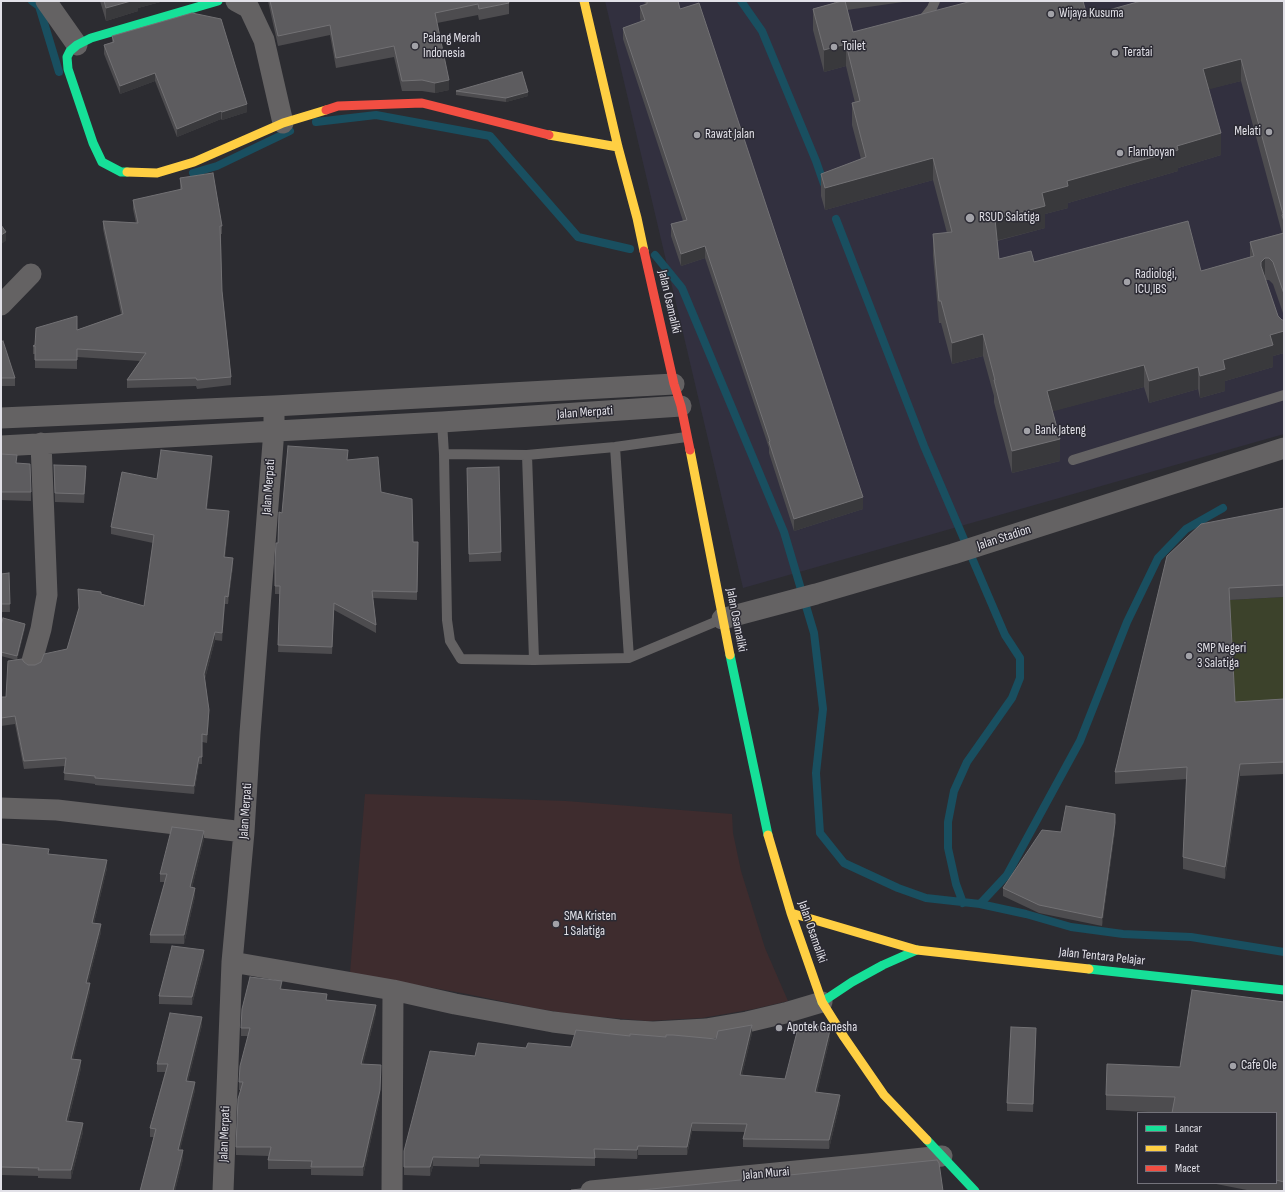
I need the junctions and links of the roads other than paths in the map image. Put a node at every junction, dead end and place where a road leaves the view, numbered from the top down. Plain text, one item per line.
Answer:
1 (46, 1) edge
2 (218, 1) edge
3 (236, 1) edge
4 (584, 1) edge
5 (935, 1) edge
6 (916, 28) edge
7 (77, 45) junction
8 (283, 123) junction
9 (618, 147) junction
10 (31, 274) dead end
11 (1, 305) edge
12 (674, 384) junction
13 (1284, 395) edge
14 (274, 406) junction
15 (681, 406) junction
16 (1, 418) edge
17 (442, 422) junction
18 (274, 430) junction
19 (686, 437) junction
20 (41, 444) junction
21 (1, 446) edge
22 (615, 447) junction
23 (1284, 448) edge
24 (444, 454) junction
25 (527, 455) junction
26 (1073, 460) dead end
27 (722, 619) junction
28 (629, 658) junction
29 (534, 660) junction
30 (32, 661) dead end
31 (1, 808) edge
32 (244, 832) junction
33 (791, 912) junction
34 (917, 950) junction
35 (232, 962) junction
36 (393, 990) junction
37 (1284, 990) edge
38 (822, 1002) junction
39 (942, 1156) junction
40 (223, 1191) edge
41 (392, 1191) edge
42 (591, 1191) edge
43 (974, 1191) edge

1 - 7 street
2 - 7 street
3 - 8 street
4 - 9 street, Jalan Osamaliki
5 - 6 lane
7 - 8 street
8 - 9 street
9 - 12 street, Jalan Osamaliki
10 - 11 street
12 - 14 street, Jalan Merpati
12 - 15 street, Jalan Osamaliki
13 - 26 lane
14 - 16 street, Jalan Merpati
14 - 18 street, Jalan Merpati
15 - 17 street, Jalan Merpati
15 - 19 street, Jalan Osamaliki
17 - 18 street, Jalan Merpati
17 - 24 lane
18 - 20 street, Jalan Merpati
18 - 32 street, Jalan Merpati
19 - 22 lane
19 - 27 street, Jalan Osamaliki
20 - 21 street, Jalan Merpati
20 - 30 street
22 - 25 lane
22 - 28 lane
23 - 27 street, Jalan Stadion
24 - 25 lane
24 - 29 lane
25 - 29 lane
27 - 28 lane
27 - 33 street, Jalan Osamaliki
28 - 29 lane
31 - 32 street
32 - 35 street, Jalan Merpati
33 - 34 street, Jalan Tentara Pelajar
33 - 38 street, Jalan Osamaliki
34 - 37 street, Jalan Tentara Pelajar
34 - 38 street
35 - 36 street
35 - 40 street, Jalan Merpati
36 - 38 street
36 - 41 street
38 - 39 street, Jalan Osamaliki
39 - 42 street, Jalan Murai
39 - 43 street, Jalan Osamaliki

